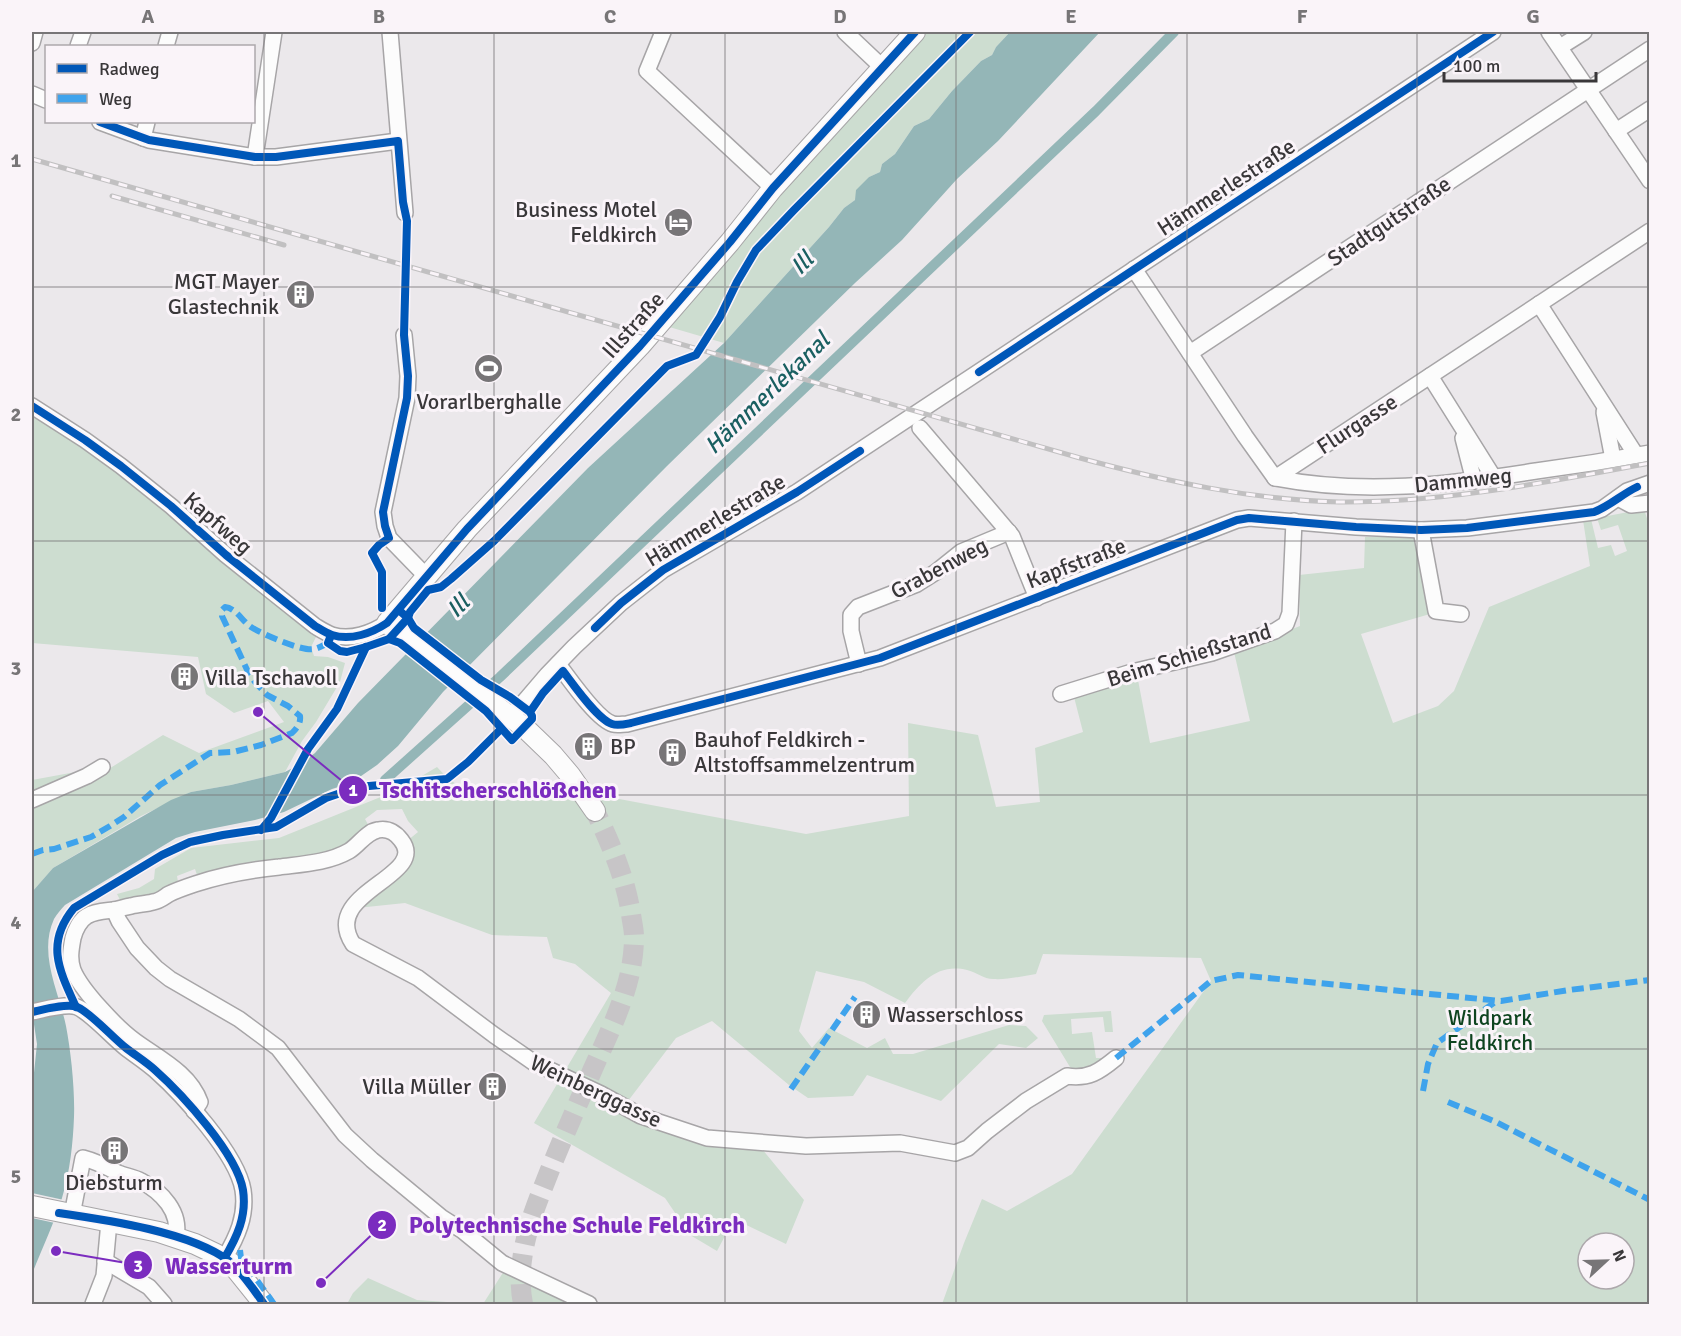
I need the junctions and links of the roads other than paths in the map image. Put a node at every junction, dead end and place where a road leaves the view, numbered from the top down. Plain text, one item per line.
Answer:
1 (35, 32) edge
2 (274, 32) edge
3 (390, 32) edge
4 (663, 32) edge
5 (845, 32) edge
6 (915, 32) edge
7 (1493, 32) edge
8 (1549, 32) edge
9 (1584, 32) edge
10 (32, 43) edge
11 (1560, 47) junction
12 (1650, 49) edge
13 (882, 67) junction
14 (1588, 89) junction
15 (1650, 109) edge
16 (103, 123) edge
17 (147, 123) edge
18 (1616, 131) junction
19 (143, 138) junction
20 (398, 141) junction
21 (255, 157) junction
22 (1648, 175) edge
23 (773, 188) junction
24 (405, 213) dead end
25 (1650, 231) edge
26 (1134, 269) junction
27 (1539, 304) junction
28 (404, 335) dead end
29 (1190, 353) junction
30 (1430, 376) junction
31 (1603, 403) junction
32 (32, 406) edge
33 (1459, 424) junction
34 (920, 428) dead end
35 (1643, 454) edge
36 (1613, 459) junction
37 (1275, 478) junction
38 (1494, 478) junction
39 (1474, 482) junction
40 (1650, 483) edge
41 (1618, 498) junction
42 (1650, 502) edge
43 (1294, 521) junction
44 (1421, 530) junction
45 (1009, 532) junction
46 (426, 576) junction
47 (1036, 597) junction
48 (1461, 614) dead end
49 (387, 623) junction
50 (558, 664) junction
51 (858, 664) junction
52 (1061, 694) dead end
53 (511, 717) junction
54 (102, 767) dead end
55 (32, 800) edge
56 (595, 811) tunnel mouth
57 (114, 910) junction
58 (32, 1012) edge
59 (1116, 1058) dead end
60 (194, 1111) junction
61 (32, 1206) edge
62 (65, 1214) junction
63 (109, 1222) junction
64 (176, 1237) junction
65 (224, 1259) junction
66 (105, 1261) junction
67 (93, 1305) edge
68 (164, 1305) edge
69 (264, 1305) edge
70 (589, 1305) edge

1 - 10 street
2 - 21 street
3 - 20 street
4 - 23 street
5 - 13 street
6 - 13 main road, Illstraße
7 - 26 street, Hämmerlestraße
8 - 11 street
9 - 11 street
11 - 14 street
12 - 14 street, Stadtgutstraße
13 - 23 main road, Illstraße
14 - 18 street
14 - 29 street, Stadtgutstraße
15 - 18 street
16 - 19 street
17 - 19 street
18 - 22 street
19 - 21 street
20 - 21 street
20 - 24 street
23 - 46 main road, Illstraße
25 - 27 street, Flurgasse
26 - 29 street
26 - 50 street, Hämmerlestraße
27 - 30 street, Flurgasse
27 - 31 street
28 - 46 street
29 - 37 street
30 - 33 street
30 - 37 street, Flurgasse
31 - 35 street
31 - 36 street
32 - 49 street, Kapfweg
33 - 38 street
33 - 39 street
34 - 45 street
35 - 36 street, Dammweg
36 - 38 street, Dammweg
37 - 39 street, Dammweg
38 - 39 street, Dammweg
40 - 41 street, Kapfstraße
41 - 42 street
41 - 44 street, Kapfstraße
43 - 44 street, Kapfstraße
43 - 47 street, Kapfstraße
43 - 52 street, Beim Schießstand
44 - 48 street
45 - 47 street
45 - 51 street, Grabenweg
46 - 49 main road, Illstraße
47 - 51 street, Kapfstraße
49 - 53 main road
50 - 51 street, Kapfstraße
50 - 53 street, Hämmerlestraße
53 - 56 main road
54 - 55 street
57 - 59 street, Weinberggasse
57 - 60 street
57 - 70 street
58 - 60 street
60 - 65 street
61 - 62 main road
62 - 63 main road
62 - 64 street
63 - 64 main road
63 - 66 street
64 - 65 main road
65 - 69 main road
66 - 67 street
66 - 68 street

